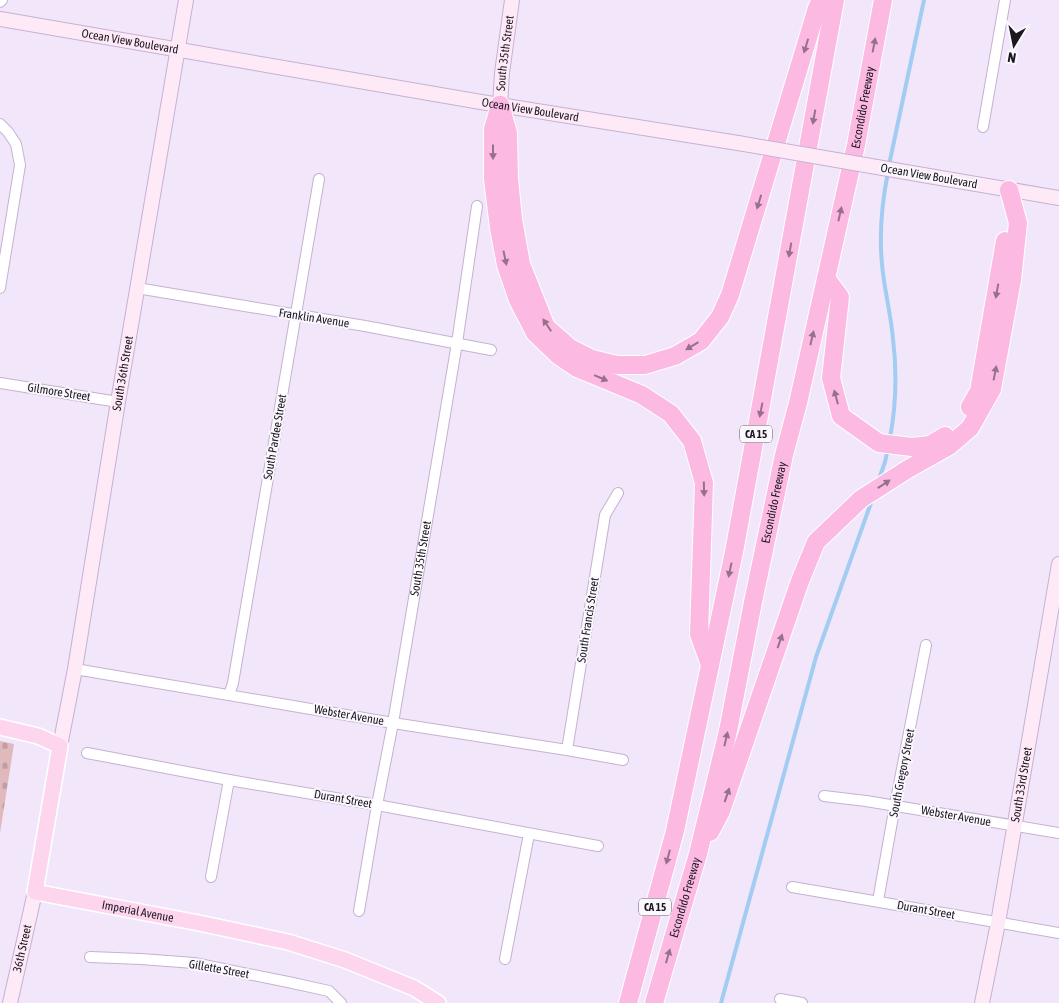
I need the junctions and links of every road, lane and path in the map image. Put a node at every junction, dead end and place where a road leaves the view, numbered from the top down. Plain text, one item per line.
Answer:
1 (186, 0) edge
2 (512, 0) edge
3 (821, 0) edge
4 (835, 0) edge
5 (883, 0) edge
6 (1005, 0) edge
7 (0, 19) edge
8 (178, 49) junction
9 (500, 105) junction
10 (0, 124) edge
11 (983, 127) dead end
12 (319, 179) dead end
13 (1009, 190) junction
14 (1059, 198) edge
15 (477, 206) dead end
16 (826, 278) junction
17 (0, 288) edge
18 (137, 288) junction
19 (296, 315) junction
20 (457, 343) junction
21 (491, 350) dead end
22 (0, 383) edge
23 (118, 402) junction
24 (618, 493) dead end
25 (1059, 564) edge
26 (926, 645) dead end
27 (710, 665) junction
28 (76, 669) junction
29 (229, 695) junction
30 (393, 723) junction
31 (0, 727) edge
32 (60, 746) junction
33 (567, 750) junction
34 (87, 753) dead end
35 (623, 760) dead end
36 (229, 780) junction
37 (824, 796) dead end
38 (377, 805) junction
39 (895, 805) junction
40 (1015, 827) junction
41 (1059, 833) edge
42 (529, 834) junction
43 (598, 846) dead end
44 (698, 854) junction
45 (211, 876) dead end
46 (792, 887) dead end
47 (35, 892) junction
48 (878, 902) junction
49 (359, 911) dead end
50 (998, 923) junction
51 (1059, 933) edge
52 (90, 957) dead end
53 (505, 959) dead end
54 (780, 999) dead end
55 (10, 1003) edge
56 (341, 1003) edge
57 (438, 1003) edge
58 (628, 1003) edge
59 (654, 1003) edge
60 (802, 1003) edge
61 (982, 1003) edge

1 - 8 main road, South 36th Street
2 - 9 main road, South 35th Street
3 -> 9 highway
4 -> 27 highway, CA 15
16 -> 5 highway, Escondido Freeway / CA 15
6 - 11 street
7 - 8 main road, Ocean View Boulevard
8 - 9 main road, Ocean View Boulevard
8 - 18 main road, South 36th Street
9 - 13 main road, Ocean View Boulevard, bridge
9 -> 27 highway
10 - 17 street
12 - 19 street, South Pardee Street
13 - 14 main road, Ocean View Boulevard
13 -> 16 highway
44 -> 13 highway
15 - 20 street, South 35th Street
44 -> 16 highway, Escondido Freeway / CA 15
18 - 19 street, Franklin Avenue
18 - 23 main road, South 36th Street
19 - 20 street, Franklin Avenue
19 - 29 street, South Pardee Street
20 - 21 street, Franklin Avenue
20 - 30 street, South 35th Street
22 - 23 street, Gilmore Street
23 - 28 main road, South 36th Street
24 - 33 street, South Francis Street
25 - 40 main road, South 33rd Street
26 - 39 street, South Gregory Street
27 -> 58 highway, CA 15
28 - 29 street, Webster Avenue
28 - 32 main road, South 36th Street
29 - 30 street, Webster Avenue
30 - 33 street, Webster Avenue
30 - 38 street, South 35th Street
31 - 32 main road
32 - 47 main road
33 - 35 street, Webster Avenue
34 - 36 street, Durant Street
36 - 38 street, Durant Street
36 - 45 street
37 - 39 street, Webster Avenue
38 - 42 street, Durant Street
38 - 49 street, South 35th Street
39 - 40 street, Webster Avenue
39 - 48 street, South Gregory Street
40 - 41 street, Webster Avenue
40 - 50 main road, South 33rd Street
42 - 43 street, Durant Street
42 - 53 street
59 -> 44 highway, Escondido Freeway / CA 15
46 - 48 street, Durant Street
47 - 55 main road, 36th Street
47 - 57 main road, Imperial Avenue
48 - 50 street, Durant Street
50 - 51 street, Durant Street
50 - 61 main road, South 33rd Street
52 - 56 street, Gillette Street
54 - 60 street

